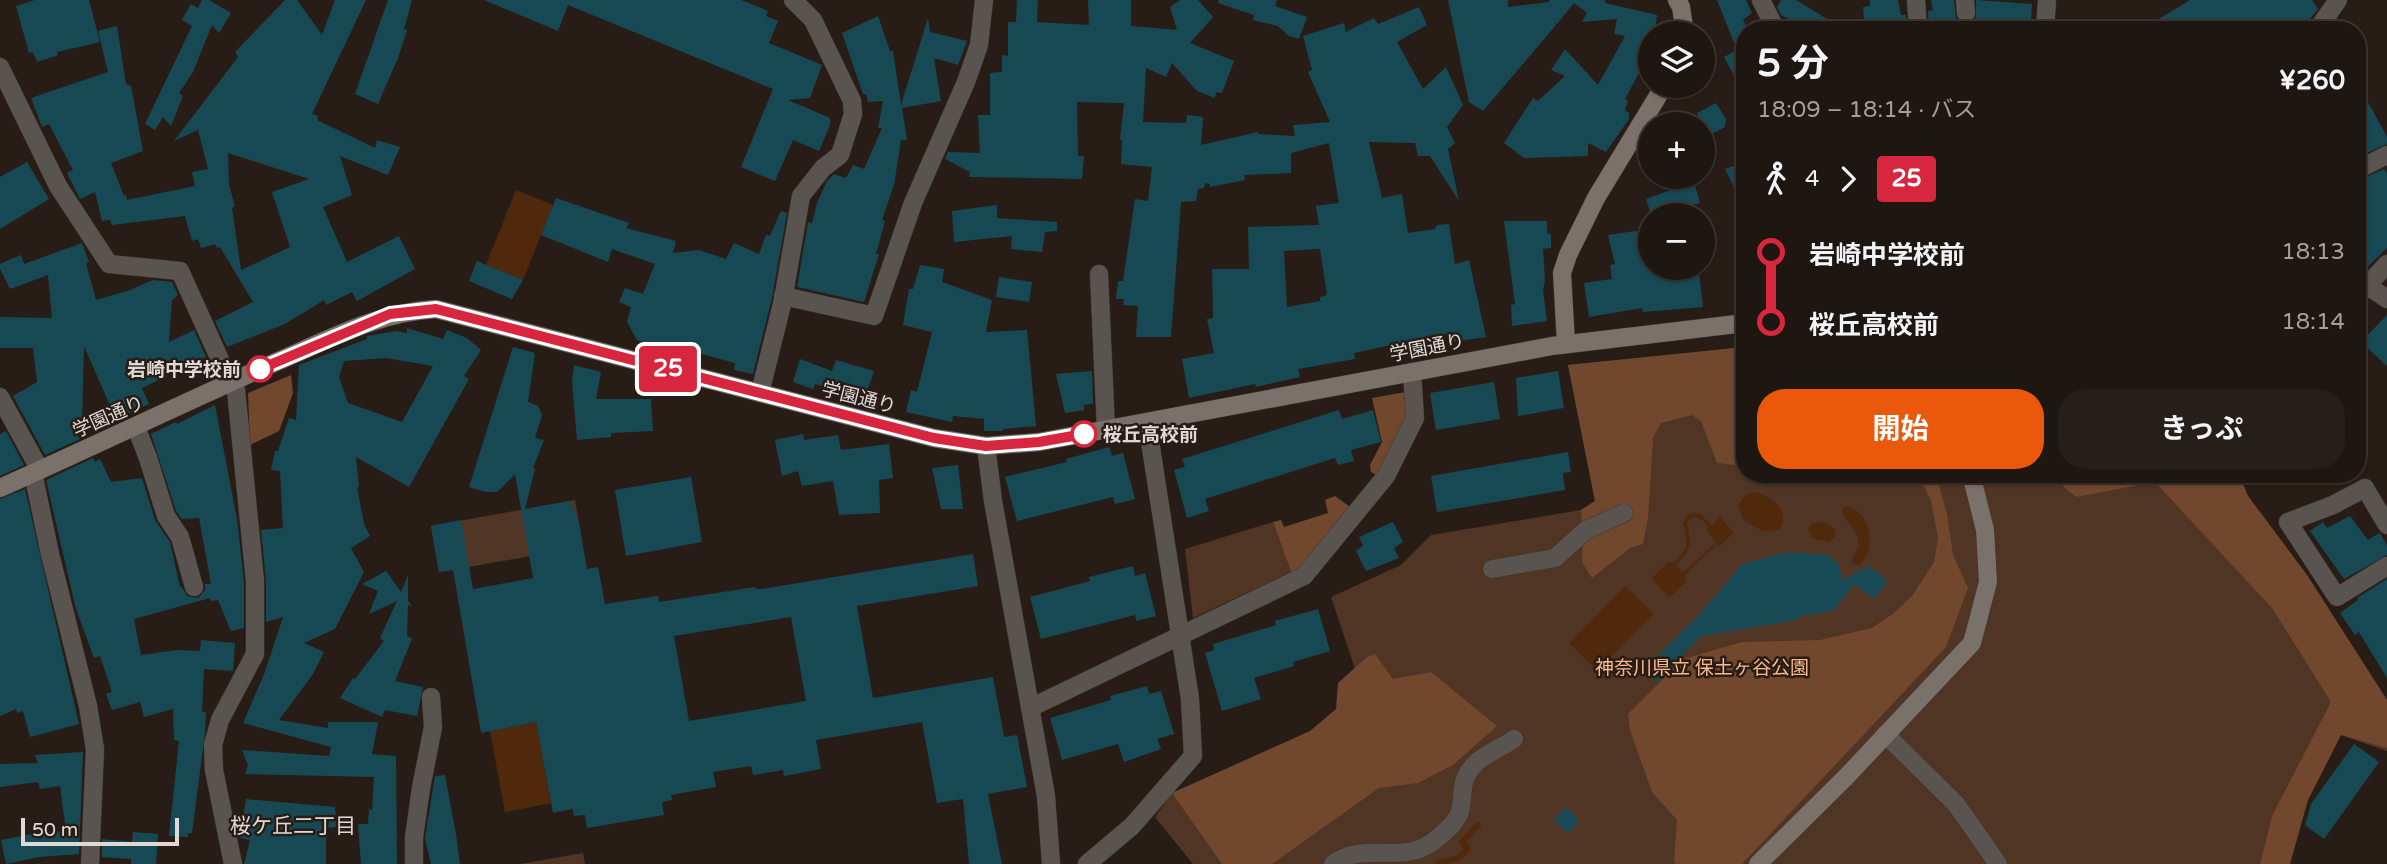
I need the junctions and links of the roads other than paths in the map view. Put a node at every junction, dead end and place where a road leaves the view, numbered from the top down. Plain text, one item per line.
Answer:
1 (793, 0) edge
2 (984, 0) edge
3 (1677, 0) edge
4 (1761, 0) edge
5 (1916, 0) edge
6 (2047, 0) edge
7 (2342, 1) edge
8 (1683, 21) edge
9 (1772, 21) edge
10 (1918, 21) edge
11 (2046, 21) edge
12 (2325, 21) edge
13 (0, 66) edge
14 (1657, 98) edge
15 (2387, 155) edge
16 (2366, 166) edge
17 (2387, 264) edge
18 (1099, 274) dead end
19 (2366, 288) edge
20 (2366, 293) edge
21 (783, 296) junction
22 (2387, 299) edge
23 (1736, 324) edge
24 (1566, 344) junction
25 (1412, 372) junction
26 (232, 381) junction
27 (760, 393) junction
28 (0, 397) edge
29 (1147, 422) junction
30 (136, 427) junction
31 (1106, 430) junction
32 (986, 446) junction
33 (37, 472) junction
34 (1973, 483) edge
35 (0, 488) edge
36 (1625, 513) dead end
37 (2387, 525) edge
38 (2387, 566) edge
39 (1492, 569) dead end
40 (194, 587) dead end
41 (1180, 636) junction
42 (431, 697) dead end
43 (1030, 708) junction
44 (1885, 734) junction
45 (1514, 739) dead end
46 (90, 864) edge
47 (233, 864) edge
48 (414, 864) edge
49 (1051, 864) edge
50 (1087, 864) edge
51 (1334, 864) edge
52 (1758, 864) edge
53 (1998, 864) edge

1 - 21 street
2 - 21 street
3 - 8 street
4 - 9 street
5 - 10 street
6 - 11 street
7 - 12 street
13 - 26 street
14 - 24 street
15 - 16 street
17 - 19 street
18 - 31 street
20 - 22 street
21 - 27 street
23 - 24 street, 学園通り
24 - 25 street, 学園通り
25 - 29 street, 学園通り
25 - 41 street
26 - 27 street, 学園通り
26 - 30 street, 学園通り
26 - 47 street
27 - 32 street, 学園通り
28 - 33 street
29 - 31 street, 学園通り
29 - 41 street
30 - 33 street, 学園通り
30 - 40 street
31 - 32 street, 学園通り
32 - 43 street
33 - 35 street, 学園通り
33 - 46 street
34 - 44 street
36 - 39 street
37 - 38 street
41 - 43 street
41 - 50 street
42 - 48 street
43 - 49 street
44 - 52 street
44 - 53 street
45 - 51 street

